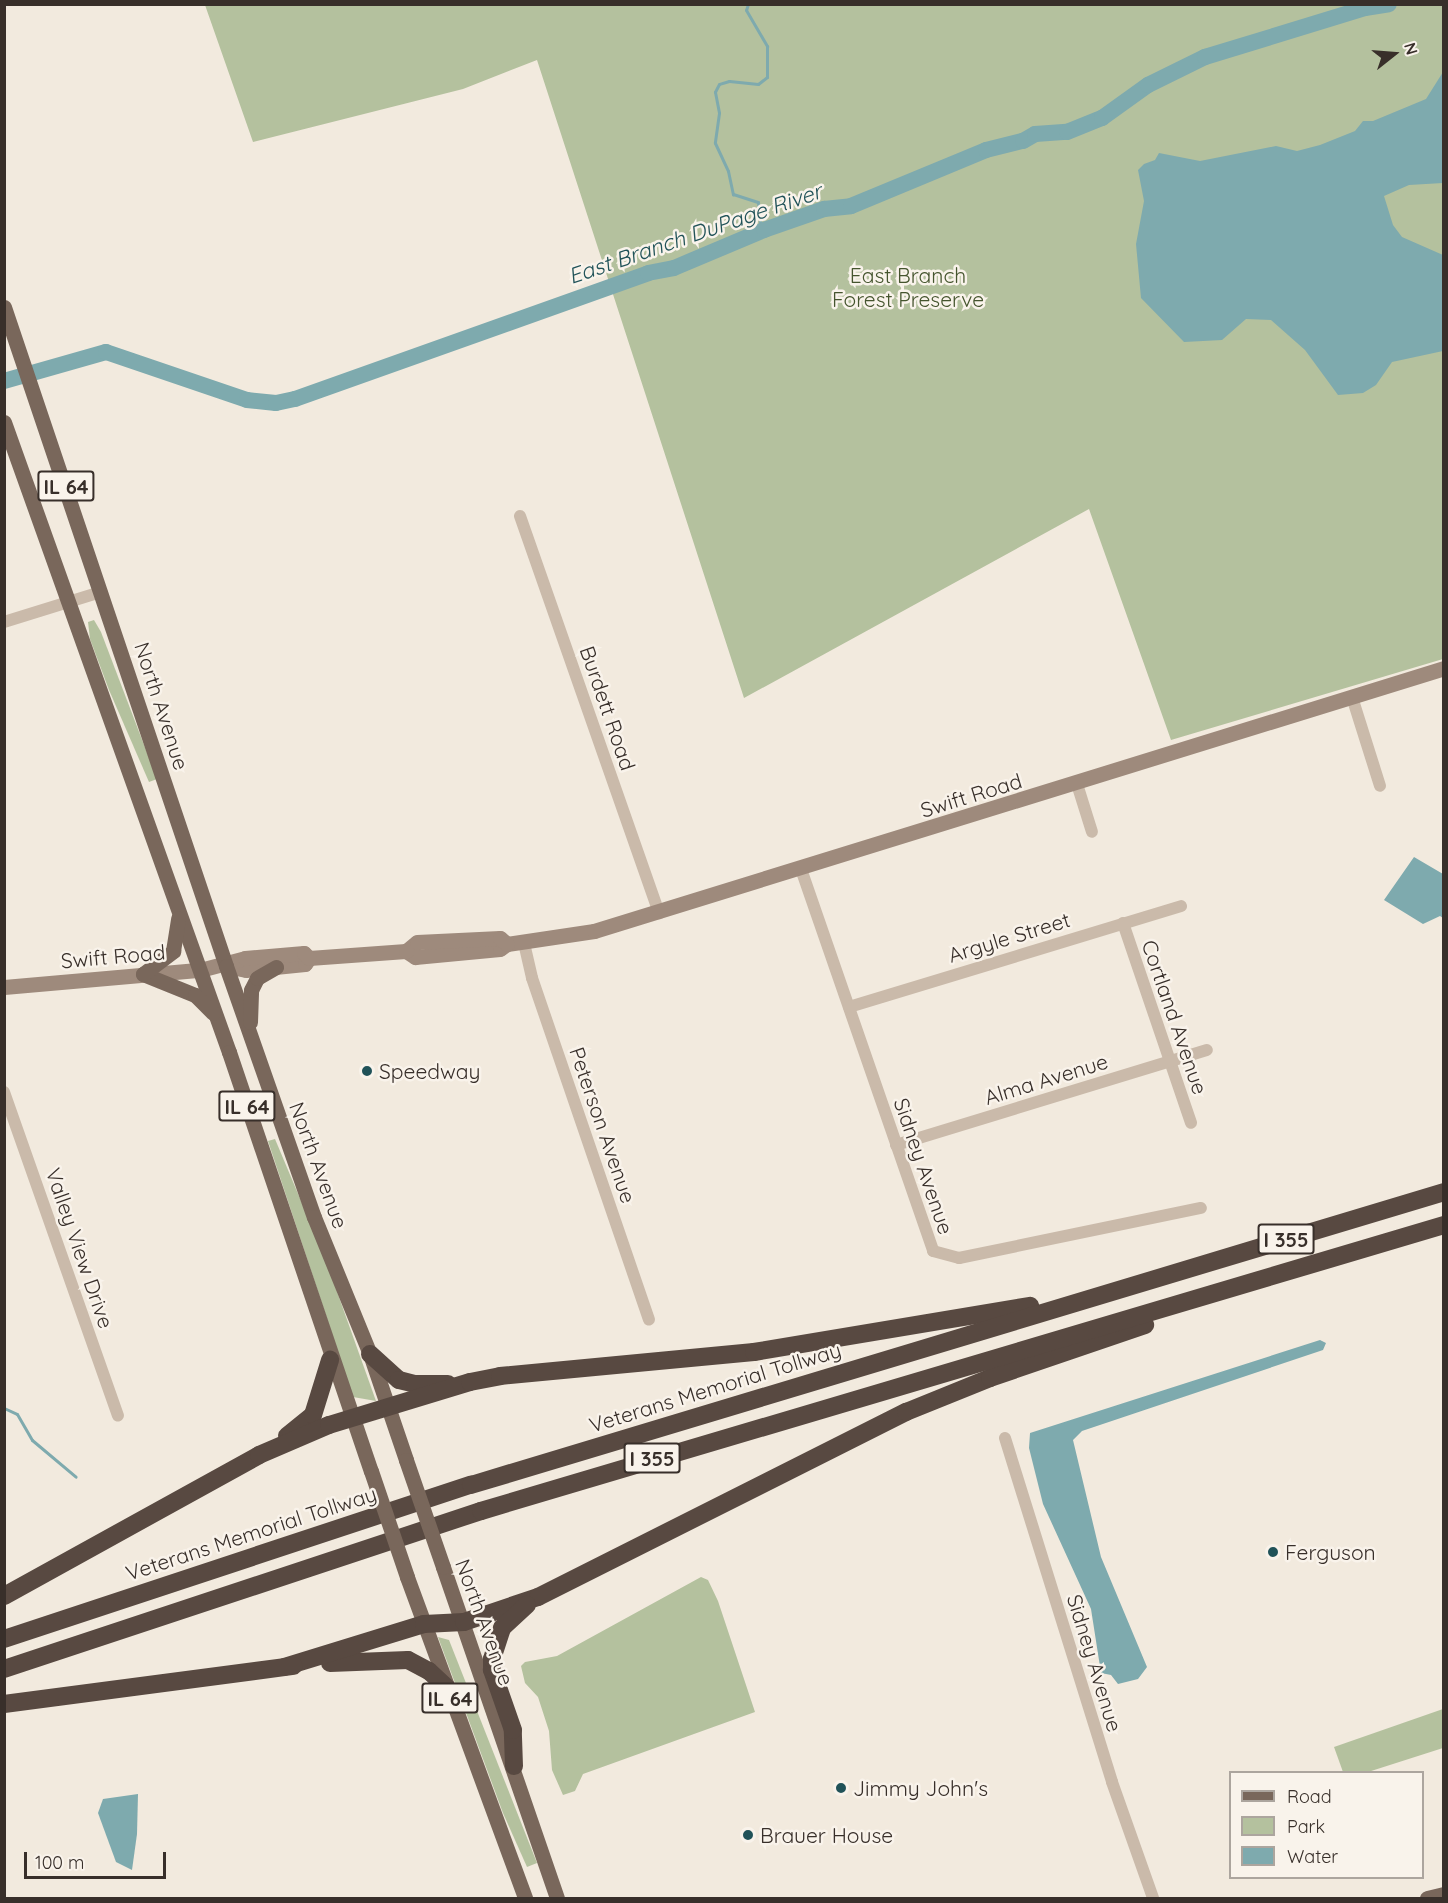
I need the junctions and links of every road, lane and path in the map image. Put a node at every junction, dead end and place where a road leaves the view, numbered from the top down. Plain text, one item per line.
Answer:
1 (4, 307) edge
2 (4, 422) edge
3 (520, 516) dead end
4 (101, 592) junction
5 (70, 603) junction
6 (4, 622) edge
7 (1443, 668) edge
8 (1352, 697) junction
9 (1077, 784) junction
10 (1380, 786) dead end
11 (1092, 832) dead end
12 (801, 869) junction
13 (1181, 906) dead end
14 (178, 909) junction
15 (659, 913) junction
16 (1123, 923) junction
17 (524, 943) junction
18 (309, 958) junction
19 (226, 966) junction
20 (276, 967) junction
21 (200, 969) junction
22 (143, 974) junction
23 (4, 987) edge
24 (849, 1007) junction
25 (217, 1018) junction
26 (1207, 1050) dead end
27 (257, 1054) junction
28 (1170, 1061) junction
29 (4, 1092) edge
30 (1191, 1123) dead end
31 (896, 1145) junction
32 (1443, 1192) edge
33 (1201, 1208) dead end
34 (1443, 1225) edge
35 (1305, 1266) junction
36 (1129, 1288) junction
37 (650, 1319) dead end
38 (370, 1354) junction
39 (330, 1360) junction
40 (470, 1382) junction
41 (389, 1410) junction
42 (118, 1416) dead end
43 (352, 1420) junction
44 (1005, 1438) dead end
45 (259, 1455) junction
46 (4, 1596) edge
47 (538, 1597) junction
48 (464, 1622) junction
49 (424, 1624) junction
50 (4, 1639) edge
51 (284, 1667) junction
52 (4, 1669) edge
53 (447, 1688) junction
54 (4, 1704) edge
55 (514, 1766) junction
56 (1443, 1894) edge
57 (525, 1899) edge
58 (557, 1899) edge
59 (1153, 1899) edge
60 (1427, 1899) edge

1 - 4 main road, North Avenue / IL 64
2 - 5 main road, IL 64
3 - 15 street, Burdett Road
4 - 5 street
4 - 19 main road, North Avenue / IL 64
5 - 6 street
5 - 14 main road, IL 64
7 - 8 street, Swift Road
8 - 9 street, Swift Road
8 - 10 street
9 - 11 street
9 - 12 street, Swift Road
12 - 15 street, Swift Road
12 - 24 street, Sidney Avenue
13 - 16 street, Argyle Street
14 - 21 main road, IL 64
14 - 22 main road
15 - 17 street, Swift Road
16 - 24 street, Argyle Street
16 - 28 street, Cortland Avenue
17 - 18 street, Swift Road
17 - 37 street, Peterson Avenue
18 - 19 street, Swift Road
18 - 20 street, Swift Road
19 - 20 street, Swift Road
19 - 21 street, Swift Road
19 - 27 main road, North Avenue / IL 64
20 - 27 main road
21 - 22 street, Swift Road
21 - 25 main road, IL 64
22 - 23 street, Swift Road
22 - 25 main road
24 - 31 street, Sidney Avenue
25 - 39 main road, IL 64
26 - 28 street, Alma Avenue
27 - 38 main road, North Avenue / IL 64
28 - 30 street, Cortland Avenue
28 - 31 street, Alma Avenue
29 - 42 street, Valley View Drive
31 - 33 street, Sidney Avenue
32 - 36 highway, Veterans Memorial Tollway / I 355
34 - 35 highway, I 355
35 - 47 highway
35 - 52 highway, I 355
36 - 40 highway
36 - 50 highway, Veterans Memorial Tollway / I 355
38 - 40 highway
38 - 41 main road, North Avenue / IL 64
39 - 43 main road, IL 64
39 - 45 highway
40 - 41 highway
41 - 43 highway
41 - 48 main road, North Avenue / IL 64, bridge
43 - 45 highway
43 - 49 main road, IL 64, bridge
44 - 59 street, Sidney Avenue
45 - 46 highway
47 - 48 highway
47 - 55 highway
48 - 49 highway
48 - 55 main road, North Avenue / IL 64
49 - 51 highway
49 - 53 main road, IL 64
51 - 53 highway
51 - 54 highway
53 - 57 main road, IL 64
55 - 58 main road, North Avenue / IL 64
56 - 60 main road

